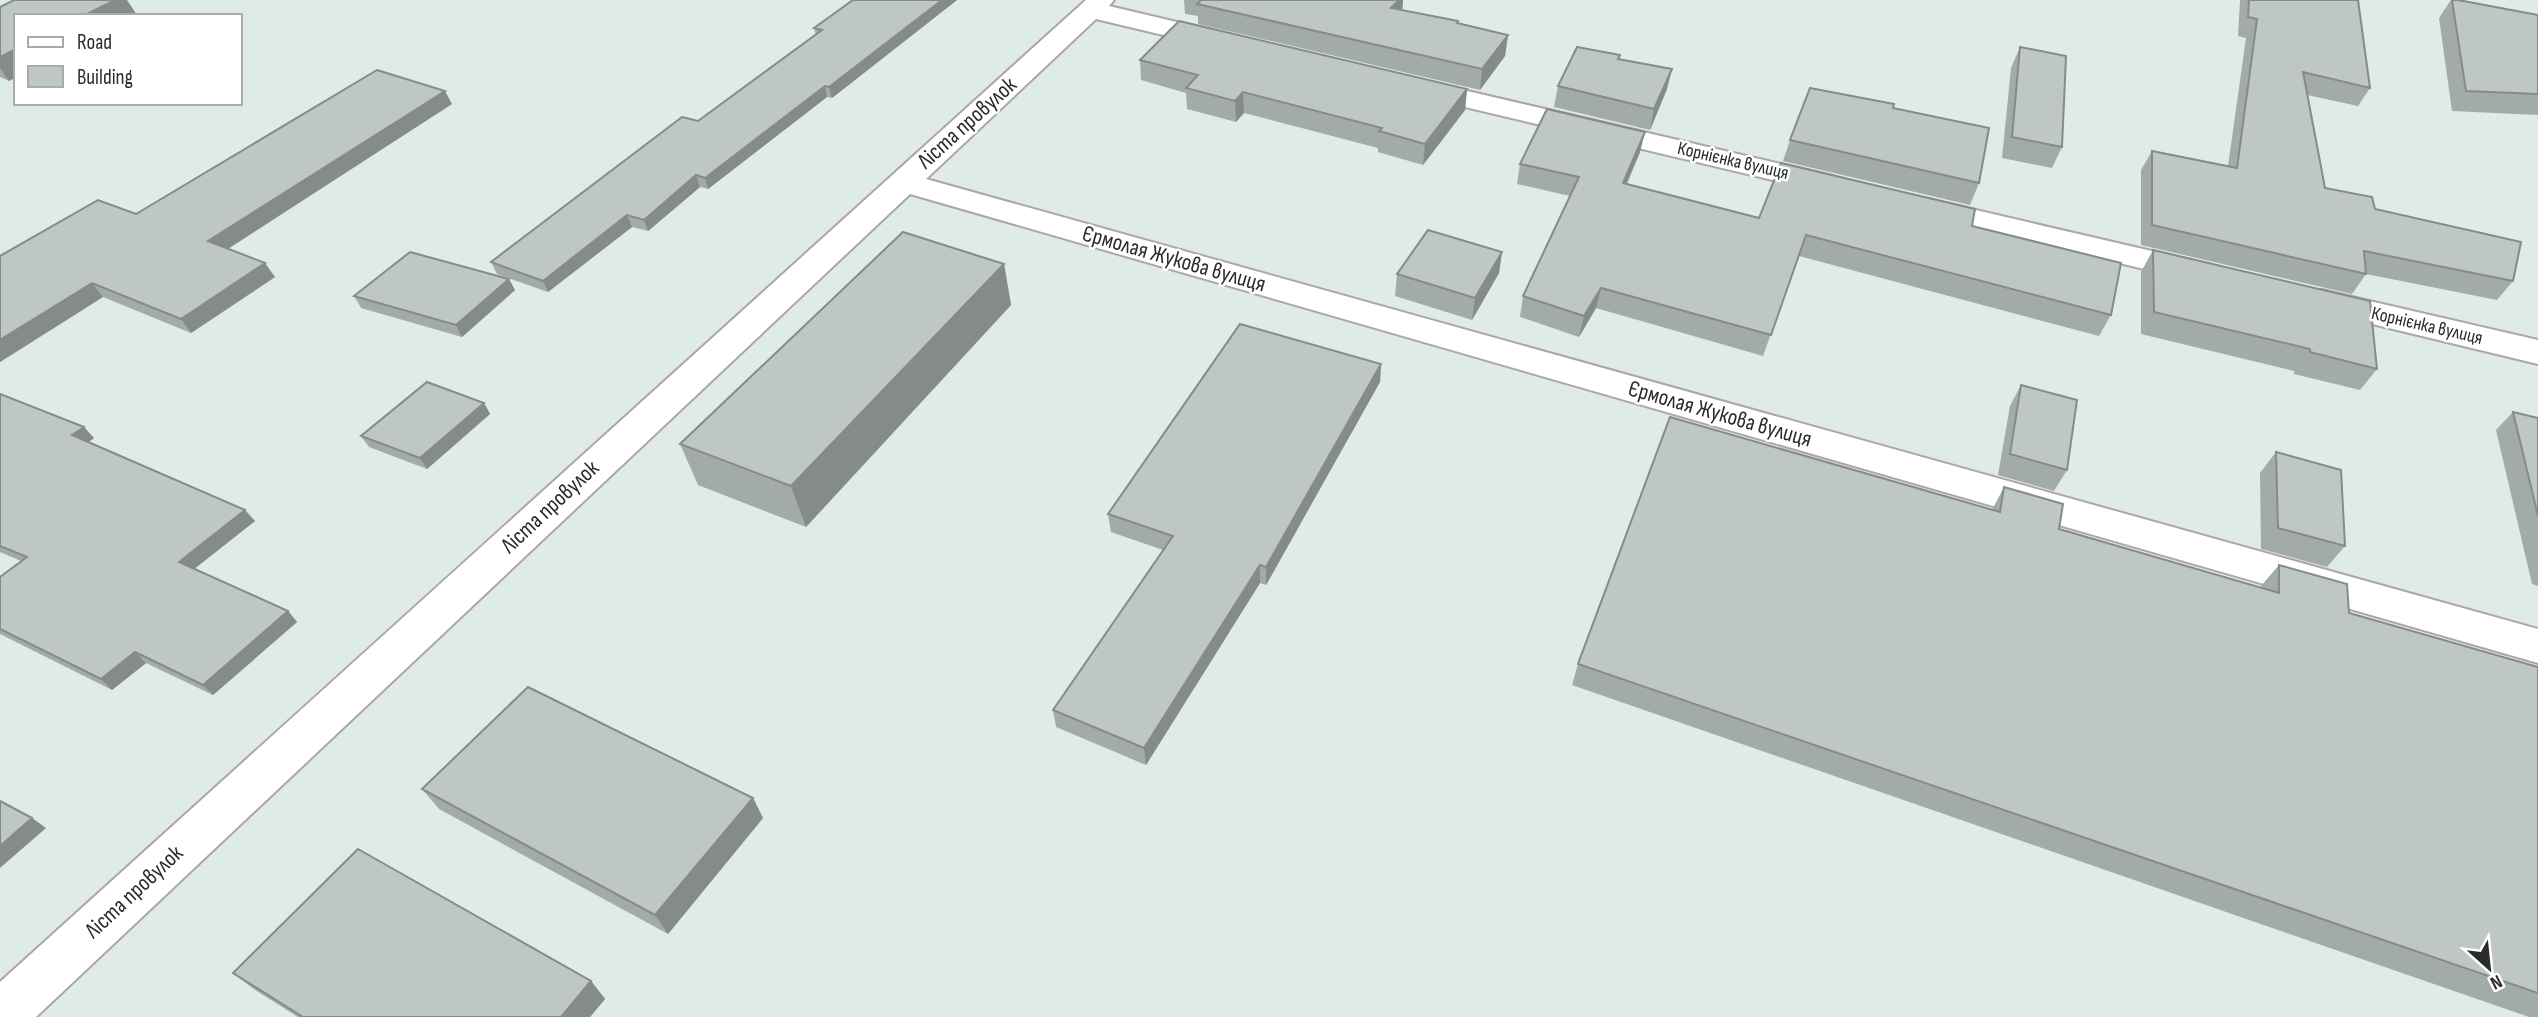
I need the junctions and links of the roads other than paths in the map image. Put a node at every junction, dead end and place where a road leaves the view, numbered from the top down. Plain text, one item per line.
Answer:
1 (1096, 5) edge
2 (1253, 48) edge
3 (1388, 80) edge
4 (902, 182) junction
5 (1862, 192) edge
6 (1902, 201) edge
7 (2227, 278) edge
8 (2295, 294) edge
9 (2538, 352) edge
10 (2538, 646) edge
11 (0, 1016) edge

1 - 2 street
1 - 4 street, Ліста провулок
3 - 5 street, Корнієнка вулиця
4 - 10 street, Єрмолая Жукова вулиця
4 - 11 street, Ліста провулок
6 - 7 street
8 - 9 street, Корнієнка вулиця

